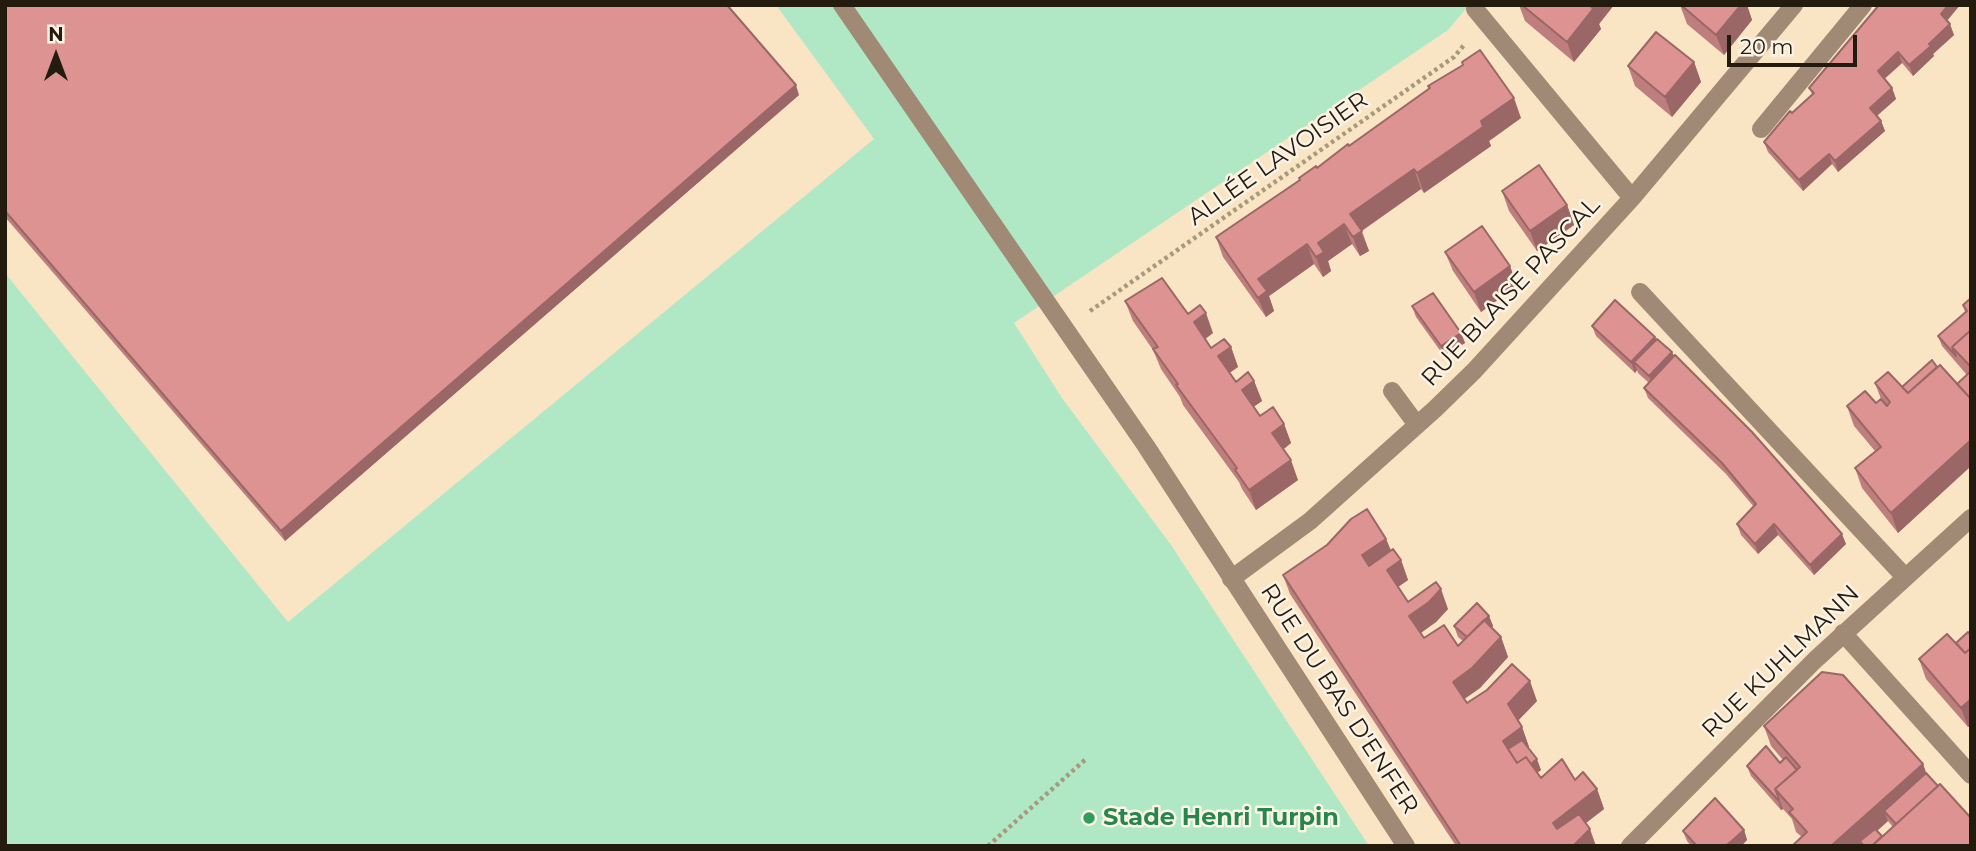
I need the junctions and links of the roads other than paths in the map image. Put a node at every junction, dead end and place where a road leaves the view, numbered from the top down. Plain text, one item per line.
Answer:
1 (842, 5) edge
2 (1794, 5) edge
3 (1863, 5) edge
4 (1480, 15) road end
5 (1761, 129) dead end
6 (1632, 198) junction
7 (1640, 292) dead end
8 (1392, 391) dead end
9 (1416, 425) junction
10 (1971, 519) edge
11 (1905, 577) junction
12 (1231, 579) junction
13 (1843, 633) junction
14 (1971, 775) edge
15 (1406, 846) edge
16 (1630, 846) edge

1 - 12 street, RUE DU BAS D'ENFER
2 - 6 street, RUE BLAISE PASCAL
3 - 5 street
4 - 6 street
6 - 9 street, RUE BLAISE PASCAL
7 - 11 street
8 - 9 street
9 - 12 street, RUE BLAISE PASCAL
10 - 11 street, RUE KUHLMANN
11 - 13 street, RUE KUHLMANN
12 - 15 street, RUE DU BAS D'ENFER
13 - 14 street
13 - 16 street, RUE KUHLMANN

